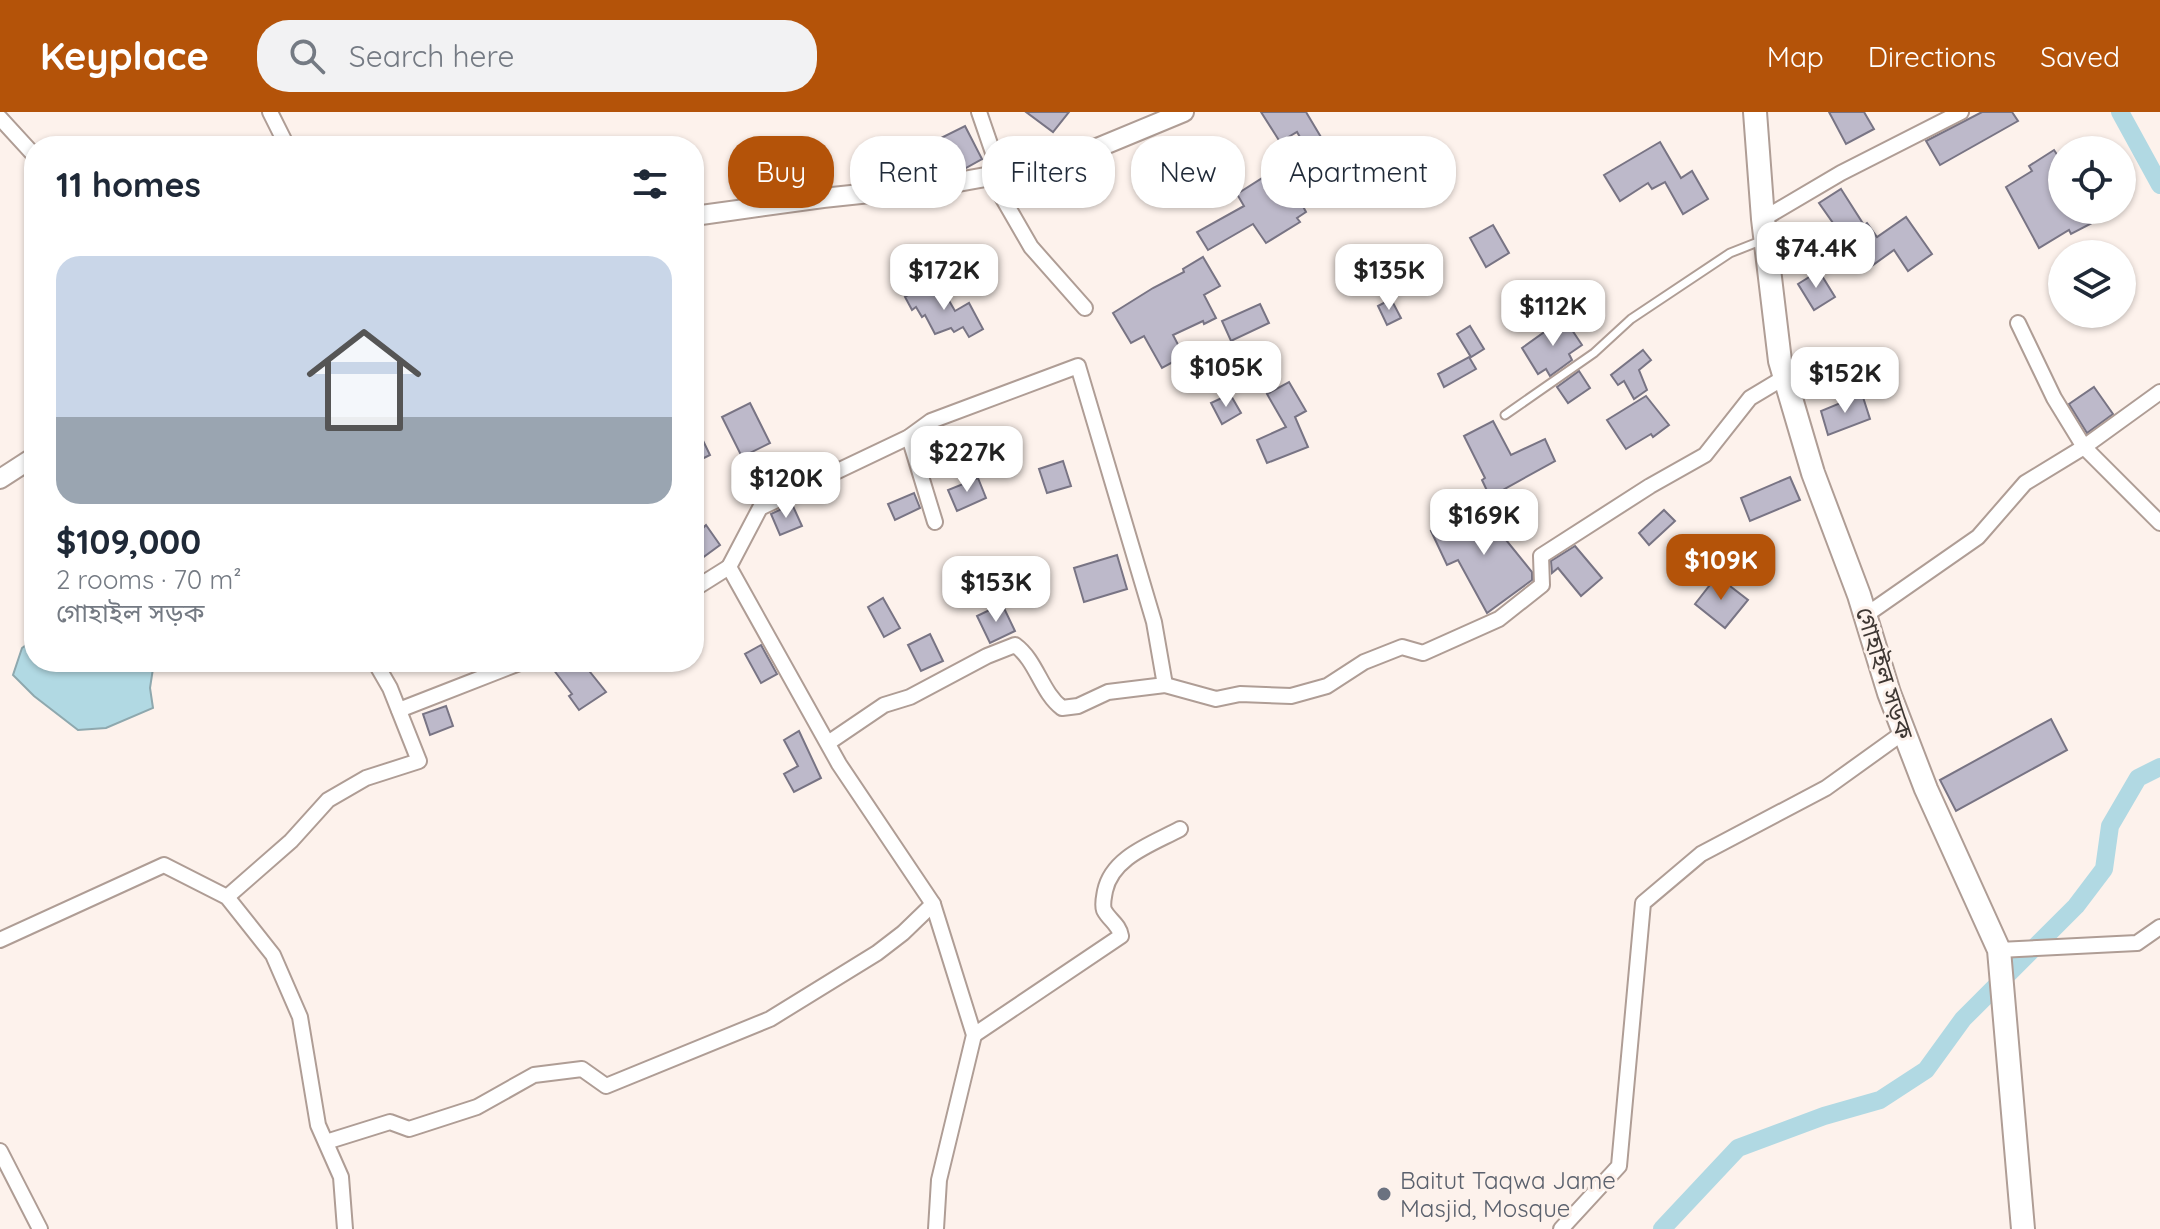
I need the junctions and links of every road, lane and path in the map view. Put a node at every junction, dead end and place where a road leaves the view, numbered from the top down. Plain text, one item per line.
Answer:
1 (270, 112) edge
2 (979, 112) edge
3 (1184, 112) edge
4 (1755, 112) edge
5 (1961, 112) edge
6 (0, 118) edge
7 (282, 136) edge
8 (985, 136) edge
9 (1115, 140) edge
10 (24, 144) edge
11 (982, 177) edge
12 (1012, 208) edge
13 (704, 215) edge
14 (1764, 229) junction
15 (1085, 308) dead end
16 (2018, 323) dead end
17 (1785, 377) junction
18 (2160, 392) edge
19 (1505, 415) dead end
20 (909, 437) junction
21 (2084, 447) junction
22 (24, 463) edge
23 (0, 479) edge
24 (935, 522) dead end
25 (2160, 523) edge
26 (729, 567) junction
27 (704, 583) edge
28 (1866, 615) junction
29 (380, 672) edge
30 (496, 672) edge
31 (1165, 685) junction
32 (399, 710) junction
33 (1904, 732) junction
34 (828, 743) junction
35 (1180, 829) dead end
36 (227, 897) junction
37 (933, 904) junction
38 (2160, 927) edge
39 (0, 940) edge
40 (2005, 963) junction
41 (974, 1035) junction
42 (326, 1142) junction
43 (0, 1151) edge
44 (40, 1229) edge
45 (345, 1229) edge
46 (936, 1229) edge
47 (1561, 1229) edge
48 (2023, 1229) edge

1 - 7 street
2 - 8 street
3 - 9 street
4 - 14 main road, গোহাইল সড়ক
5 - 14 street
6 - 10 street
11 - 13 street
12 - 15 street
14 - 17 main road, গোহাইল সড়ক
14 - 19 lane
16 - 21 street
17 - 28 main road, গোহাইল সড়ক
17 - 31 street
18 - 21 street
20 - 24 street
20 - 26 street
20 - 31 street
21 - 25 street
21 - 28 street
22 - 23 street
26 - 27 street
26 - 34 street
28 - 33 main road, গোহাইল সড়ক
29 - 32 street
30 - 32 street
31 - 34 street
32 - 36 street
33 - 40 main road, গোহাইল সড়ক
33 - 47 street
34 - 37 street
35 - 41 street
36 - 39 street
36 - 42 street
37 - 41 street
37 - 42 street
38 - 40 street
40 - 48 main road, গোহাইল সড়ক
41 - 46 street
42 - 45 street
43 - 44 street

